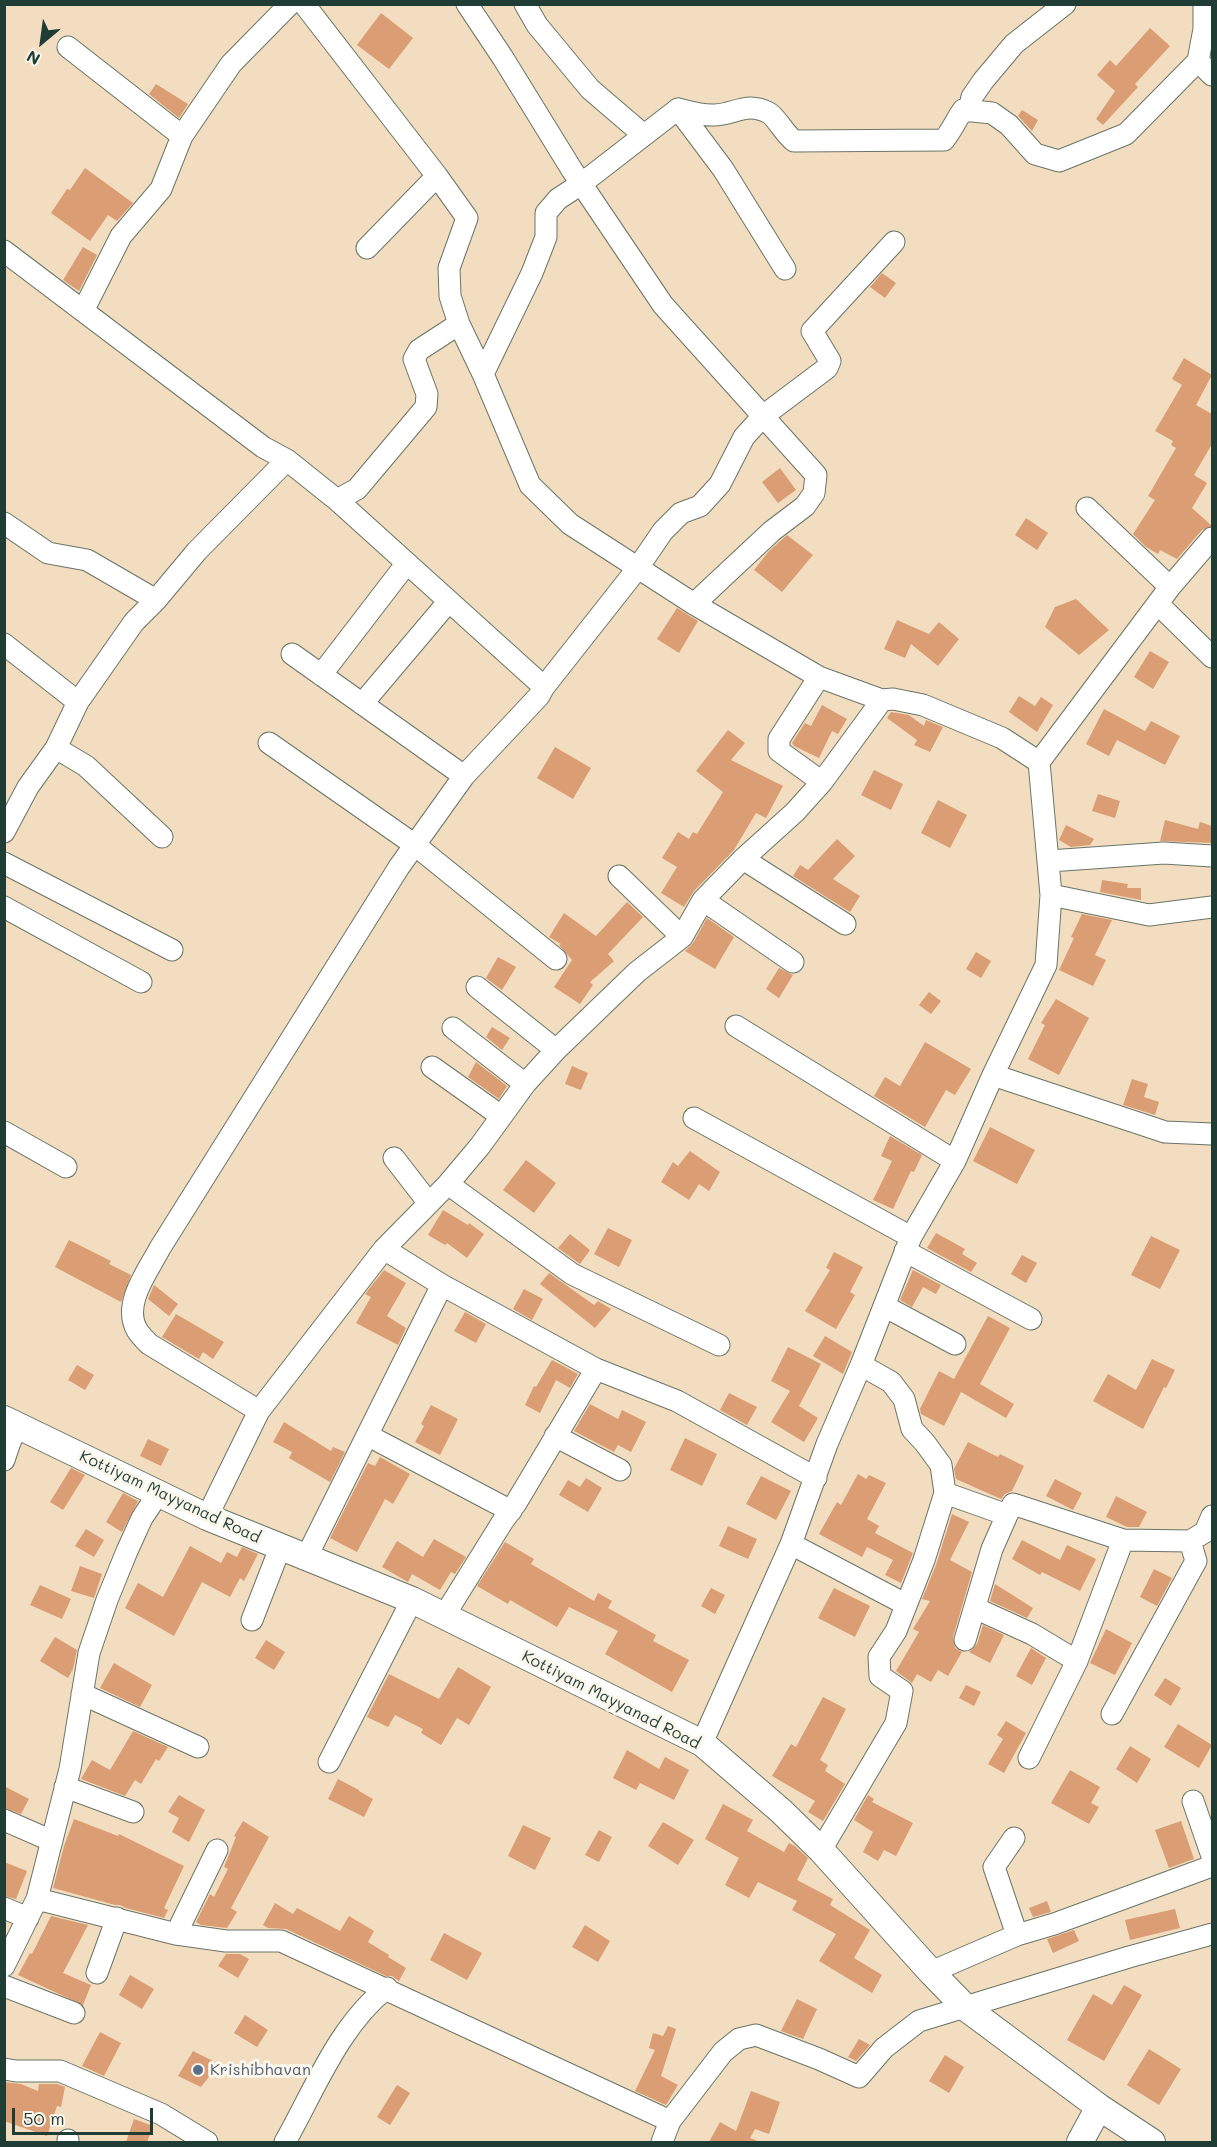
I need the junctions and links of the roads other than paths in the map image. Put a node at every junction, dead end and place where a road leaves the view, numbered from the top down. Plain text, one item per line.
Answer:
1 (290, 4) edge
2 (304, 4) edge
3 (466, 4) edge
4 (525, 4) edge
5 (1065, 4) edge
6 (1204, 5) edge
7 (68, 47) dead end
8 (1205, 68) edge
9 (678, 109) junction
10 (969, 111) junction
11 (639, 130) dead end
12 (182, 136) junction
13 (437, 176) junction
14 (581, 184) junction
15 (894, 242) dead end
16 (368, 248) dead end
17 (7, 258) edge
18 (784, 269) dead end
19 (83, 310) junction
20 (459, 324) junction
21 (483, 374) junction
22 (763, 416) junction
23 (287, 460) junction
24 (337, 500) junction
25 (1087, 508) dead end
26 (4, 523) edge
27 (1212, 538) edge
28 (407, 563) junction
29 (638, 568) junction
30 (1164, 596) junction
31 (156, 600) junction
32 (450, 601) junction
33 (694, 604) junction
34 (4, 644) edge
35 (292, 654) dead end
36 (1212, 657) edge
37 (321, 675) junction
38 (819, 677) junction
39 (544, 687) junction
40 (882, 700) junction
41 (78, 702) junction
42 (362, 704) junction
43 (269, 743) dead end
44 (56, 748) junction
45 (1039, 762) junction
46 (464, 776) junction
47 (822, 782) junction
48 (4, 831) edge
49 (162, 837) dead end
50 (415, 845) junction
51 (1212, 856) edge
52 (743, 859) junction
53 (1049, 861) junction
54 (4, 863) edge
55 (619, 876) dead end
56 (1051, 895) junction
57 (703, 900) junction
58 (4, 907) edge
59 (1212, 907) edge
60 (845, 924) dead end
61 (682, 937) junction
62 (172, 950) dead end
63 (556, 959) dead end
64 (793, 962) dead end
65 (141, 982) dead end
66 (477, 987) dead end
67 (736, 1026) dead end
68 (453, 1028) dead end
69 (556, 1050) junction
70 (432, 1067) dead end
71 (993, 1076) junction
72 (525, 1084) junction
73 (501, 1116) junction
74 (694, 1118) dead end
75 (4, 1132) edge
76 (1212, 1134) edge
77 (394, 1158) dead end
78 (955, 1161) junction
79 (66, 1167) dead end
80 (448, 1184) junction
81 (428, 1202) junction
82 (908, 1244) junction
83 (384, 1249) junction
84 (442, 1285) junction
85 (884, 1306) junction
86 (1031, 1319) dead end
87 (955, 1344) dead end
88 (719, 1345) dead end
89 (861, 1365) junction
90 (596, 1369) junction
91 (259, 1411) junction
92 (11, 1422) edge
93 (369, 1436) junction
94 (555, 1436) junction
95 (4, 1460) edge
96 (620, 1470) dead end
97 (816, 1478) junction
98 (945, 1493) junction
99 (158, 1494) junction
100 (511, 1511) junction
101 (1007, 1515) junction
102 (207, 1516) junction
103 (1212, 1516) edge
104 (1123, 1540) junction
105 (1190, 1541) junction
106 (791, 1544) junction
107 (280, 1548) junction
108 (306, 1558) junction
109 (411, 1600) junction
110 (905, 1604) junction
111 (975, 1608) junction
112 (444, 1616) junction
113 (252, 1620) dead end
114 (965, 1641) dead end
115 (1077, 1660) junction
116 (82, 1694) junction
117 (1112, 1714) dead end
118 (702, 1743) junction
119 (198, 1747) dead end
120 (1029, 1758) dead end
121 (329, 1762) dead end
122 (65, 1787) junction
123 (1193, 1801) dead end
124 (133, 1812) dead end
125 (4, 1820) edge
126 (1014, 1838) dead end
127 (52, 1841) junction
128 (217, 1850) dead end
129 (821, 1850) junction
130 (1212, 1856) edge
131 (1212, 1866) edge
132 (4, 1908) edge
133 (32, 1909) junction
134 (117, 1918) junction
135 (176, 1934) junction
136 (1212, 1934) edge
137 (1017, 1935) junction
138 (4, 1966) edge
139 (931, 1972) junction
140 (97, 1973) dead end
141 (4, 1986) edge
142 (387, 1988) junction
143 (966, 2008) junction
144 (74, 2013) dead end
145 (4, 2069) edge
146 (1100, 2107) junction
147 (670, 2121) junction
148 (207, 2142) edge
149 (285, 2142) edge
150 (662, 2142) edge
151 (1080, 2142) edge
152 (1152, 2142) edge

1 - 12 street
2 - 13 street
3 - 14 street
4 - 11 street
5 - 10 street
6 - 8 street
7 - 12 street
8 - 10 street
9 - 10 street
9 - 14 street
9 - 18 street
12 - 19 street
13 - 16 street
13 - 20 street
14 - 21 street
14 - 22 street
15 - 22 street
17 - 19 street
19 - 23 street
20 - 21 street
20 - 24 street
21 - 29 street
22 - 29 street
22 - 33 street
23 - 24 street
23 - 31 street
24 - 28 street
25 - 30 street
26 - 31 street
27 - 30 street
28 - 32 street
28 - 37 street
29 - 33 street
29 - 39 street
30 - 36 street
30 - 45 street
31 - 41 street
32 - 39 street
32 - 42 street
33 - 38 street
34 - 41 street
35 - 37 street
37 - 42 street
38 - 40 street
38 - 47 street
39 - 46 street
40 - 45 street
40 - 47 street
41 - 44 street
42 - 46 street
43 - 50 street
44 - 48 street
44 - 49 street
45 - 53 street
46 - 50 street
47 - 52 street
50 - 63 street
50 - 91 street
51 - 53 street
52 - 57 street
52 - 60 street
53 - 56 street
54 - 62 street
55 - 61 street
56 - 59 street
56 - 71 street
57 - 61 street
57 - 64 street
58 - 65 street
61 - 69 street
66 - 69 street
67 - 78 street
68 - 72 street
69 - 72 street
70 - 73 street
71 - 76 street
71 - 78 street
72 - 73 street
73 - 80 street
74 - 82 street
75 - 79 street
77 - 81 street
78 - 82 street
80 - 81 street
80 - 88 street
81 - 83 street
82 - 85 street
82 - 86 street
83 - 84 street
83 - 91 street
84 - 90 street
84 - 93 street
85 - 87 street
85 - 89 street
89 - 97 street
89 - 98 street
90 - 94 street
90 - 97 street
91 - 102 street
92 - 95 street
92 - 99 street, Kottiyam Mayyanad Road
93 - 100 street
93 - 108 street
94 - 96 street
94 - 100 street
97 - 106 street
98 - 101 street
98 - 110 street
99 - 102 street, Kottiyam Mayyanad Road
99 - 116 street
100 - 112 street
101 - 104 street
101 - 111 street
102 - 107 street, Kottiyam Mayyanad Road
103 - 105 street
104 - 105 street
104 - 115 street
105 - 117 street
106 - 110 street
106 - 118 street
107 - 108 street, Kottiyam Mayyanad Road
107 - 113 street
108 - 109 street, Kottiyam Mayyanad Road
109 - 112 street, Kottiyam Mayyanad Road
109 - 121 street
110 - 129 street
111 - 114 street
111 - 115 street
112 - 118 street, Kottiyam Mayyanad Road
115 - 120 street
116 - 119 street
116 - 122 street
118 - 129 street, Kottiyam Mayyanad Road
122 - 124 street
122 - 127 street
123 - 130 street
125 - 127 street
126 - 137 street
127 - 133 street
128 - 135 street
129 - 139 street, Kottiyam Mayyanad Road
131 - 137 street
132 - 133 street
133 - 134 street
133 - 138 street
134 - 135 street
134 - 140 street
135 - 142 street
136 - 143 street
137 - 139 street
139 - 143 street, Kottiyam Mayyanad Road
141 - 144 street
142 - 147 street
142 - 149 street
143 - 146 street, Kottiyam Mayyanad Road
143 - 147 street
145 - 148 street
146 - 151 street
146 - 152 street, Kottiyam Mayyanad Road
147 - 150 street

